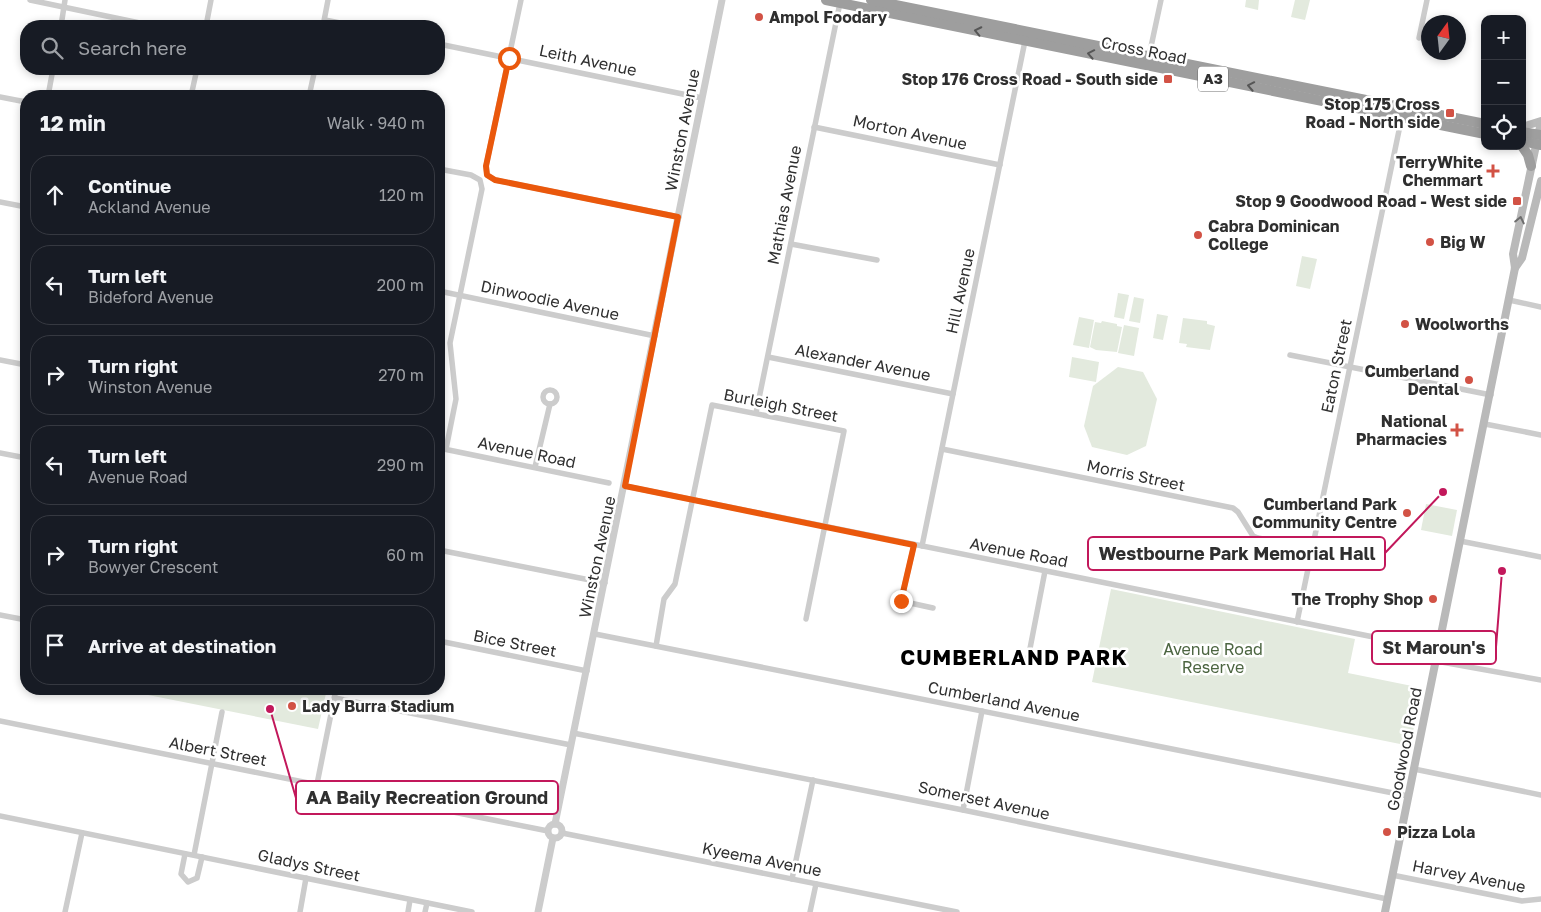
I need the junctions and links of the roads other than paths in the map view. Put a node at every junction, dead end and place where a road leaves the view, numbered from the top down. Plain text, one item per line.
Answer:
1 (30, 0) edge
2 (65, 0) edge
3 (211, 0) edge
4 (328, 0) edge
5 (521, 0) edge
6 (722, 0) edge
7 (826, 0) edge
8 (871, 0) edge
9 (1161, 0) edge
10 (1426, 0) edge
11 (840, 1) edge
12 (893, 6) edge
13 (64, 7) junction
14 (62, 20) edge
15 (126, 20) edge
16 (207, 20) edge
17 (325, 20) edge
18 (1026, 37) junction
19 (1419, 38) dead end
20 (445, 45) edge
21 (509, 58) junction
22 (1148, 61) junction
23 (52, 75) edge
24 (196, 75) edge
25 (314, 75) edge
26 (49, 90) edge
27 (192, 90) edge
28 (310, 90) edge
29 (0, 97) edge
30 (702, 98) junction
31 (20, 101) edge
32 (1402, 112) junction
33 (1541, 122) edge
34 (1481, 123) edge
35 (1526, 126) edge
36 (814, 127) junction
37 (1481, 133) edge
38 (1526, 134) edge
39 (1539, 140) edge
40 (1526, 141) edge
41 (1525, 150) edge
42 (1000, 165) junction
43 (1531, 166) junction
44 (445, 170) edge
45 (1541, 181) edge
46 (0, 202) edge
47 (20, 206) edge
48 (678, 217) junction
49 (790, 244) junction
50 (877, 260) dead end
51 (1515, 268) junction
52 (445, 292) edge
53 (460, 295) junction
54 (1509, 300) junction
55 (1541, 307) edge
56 (655, 336) junction
57 (1290, 355) dead end
58 (768, 357) junction
59 (0, 360) edge
60 (20, 364) edge
61 (1350, 367) junction
62 (953, 394) junction
63 (1491, 395) junction
64 (550, 404) dead end
65 (756, 413) junction
66 (1485, 424) junction
67 (1541, 436) edge
68 (446, 449) joint
69 (942, 449) junction
70 (0, 453) edge
71 (20, 457) edge
72 (536, 467) junction
73 (609, 483) dead end
74 (625, 486) junction
75 (693, 499) junction
76 (825, 527) junction
77 (1460, 541) junction
78 (914, 545) junction
79 (922, 546) junction
80 (1311, 549) junction
81 (445, 551) edge
82 (1541, 557) edge
83 (1046, 571) junction
84 (605, 583) junction
85 (933, 608) dead end
86 (0, 615) edge
87 (20, 619) edge
88 (806, 620) dead end
89 (1297, 622) junction
90 (595, 634) junction
91 (445, 642) edge
92 (656, 646) junction
93 (1438, 650) junction
94 (1436, 661) junction
95 (1027, 664) dead end
96 (587, 671) junction
97 (1541, 680) edge
98 (335, 695) edge
99 (334, 698) junction
100 (982, 711) junction
101 (222, 712) dead end
102 (0, 721) edge
103 (573, 733) junction
104 (571, 746) junction
105 (212, 763) junction
106 (1414, 769) junction
107 (813, 780) junction
108 (317, 784) junction
109 (1541, 795) edge
110 (1408, 796) junction
111 (963, 810) junction
112 (0, 816) edge
113 (555, 824) junction
114 (548, 831) junction
115 (82, 833) junction
116 (562, 833) junction
117 (552, 838) junction
118 (185, 854) junction
119 (194, 855) junction
120 (202, 857) junction
121 (1392, 875) junction
122 (306, 878) junction
123 (792, 879) junction
124 (816, 884) junction
125 (1387, 899) junction
126 (1541, 899) edge
127 (410, 900) junction
128 (427, 903) junction
129 (65, 912) edge
130 (300, 912) edge
131 (408, 912) edge
132 (425, 912) edge
133 (472, 912) edge
134 (538, 912) edge
135 (810, 912) edge
136 (957, 912) edge
137 (1385, 912) edge

1 - 13 street
2 - 13 street
3 - 16 street
4 - 17 street
5 - 21 street
6 - 30 street, Winston Avenue
7 - 11 highway, Cross Road / A3
8 - 12 highway, Cross Road / A3
9 - 22 street
10 - 19 street
11 - 12 highway, Cross Road / A3
11 - 36 street, Mathias Avenue
12 - 18 highway, Cross Road / A3
13 - 14 street
13 - 15 street
18 - 22 highway, Cross Road / A3
18 - 42 street, Hill Avenue
20 - 21 street, Leith Avenue
21 - 30 street, Leith Avenue
21 - 48 street
22 - 32 highway, Cross Road / A3
23 - 26 street
24 - 27 street
25 - 28 street
29 - 31 street
30 - 48 street, Winston Avenue
32 - 34 highway, Cross Road / A3
32 - 37 highway, Cross Road / A3
32 - 61 street, Eaton Street
33 - 35 main road
33 - 39 main road, Goodwood Road
36 - 42 street, Morton Avenue
36 - 49 street, Mathias Avenue
38 - 39 highway
39 - 40 highway
39 - 43 main road, Goodwood Road
41 - 43 highway
42 - 62 street, Hill Avenue
51 -> 43 main road, Goodwood Road
44 - 53 street
45 - 51 main road, Goodwood Road
46 - 47 street
48 - 56 street, Winston Avenue
49 - 50 street
49 - 58 street, Mathias Avenue
51 - 54 main road, Goodwood Road
52 - 53 street, Dinwoodie Avenue
53 - 56 street, Dinwoodie Avenue
53 - 68 street
54 - 55 street
54 - 63 main road, Goodwood Road
56 - 74 street, Winston Avenue
57 - 61 street
58 - 62 street, Alexander Avenue
58 - 65 street, Mathias Avenue
59 - 60 street
61 - 63 street
61 - 80 street, Eaton Street
62 - 69 street, Hill Avenue
63 - 66 main road, Goodwood Road
64 - 72 street
65 - 75 street, Burleigh Street
65 - 76 street, Burleigh Street
66 - 67 street
66 - 77 main road, Goodwood Road
68 - 72 street, Avenue Road
69 - 79 street, Hill Avenue
69 - 80 street, Morris Street
70 - 71 street
72 - 73 street, Avenue Road
74 - 75 street, Avenue Road
74 - 84 street, Winston Avenue
75 - 76 street, Avenue Road
75 - 92 street
76 - 78 street, Avenue Road
76 - 88 street
77 - 82 street
77 - 93 main road, Goodwood Road
78 - 79 street, Avenue Road
78 - 85 street
79 - 83 street, Avenue Road
80 - 89 street, Eaton Street
81 - 84 street
83 - 89 street, Avenue Road
83 - 95 street
84 - 90 street, Winston Avenue
86 - 87 street
89 - 93 street, Avenue Road
90 - 92 street, Cumberland Avenue
90 - 96 street, Winston Avenue
91 - 96 street, Bice Street
92 - 100 street, Cumberland Avenue
93 - 94 main road, Goodwood Road
94 - 97 street
94 - 106 main road, Goodwood Road
96 - 103 street, Winston Avenue
98 - 99 street
99 - 104 street
99 - 108 street
100 - 110 street, Cumberland Avenue
100 - 111 street
101 - 105 street
102 - 105 street, Albert Street
103 - 104 street, Winston Avenue
103 - 107 street, Somerset Avenue
104 - 113 street, Winston Avenue
105 - 108 street, Albert Street
105 - 119 street
106 - 109 street
106 - 110 main road, Goodwood Road
107 - 111 street, Somerset Avenue
107 - 123 street
108 - 114 street, Albert Street
110 - 121 main road, Goodwood Road
111 - 125 street, Somerset Avenue
112 - 115 street, Gladys Street
113 - 114 street
113 - 116 street
114 - 117 street
115 - 118 street, Gladys Street
115 - 129 street
116 - 117 street
116 - 123 street, Kyeema Avenue
117 - 134 street
118 - 119 street, Gladys Street
118 - 120 street
119 - 120 street, Gladys Street
120 - 122 street, Gladys Street
121 - 125 main road, Goodwood Road
121 - 126 street, Harvey Avenue
122 - 127 street, Gladys Street
122 - 130 street
123 - 124 street, Kyeema Avenue
124 - 135 street
124 - 136 street, Kyeema Avenue
125 - 137 main road, Goodwood Road
127 - 128 street, Gladys Street
127 - 131 street
128 - 132 street
128 - 133 street, Gladys Street

